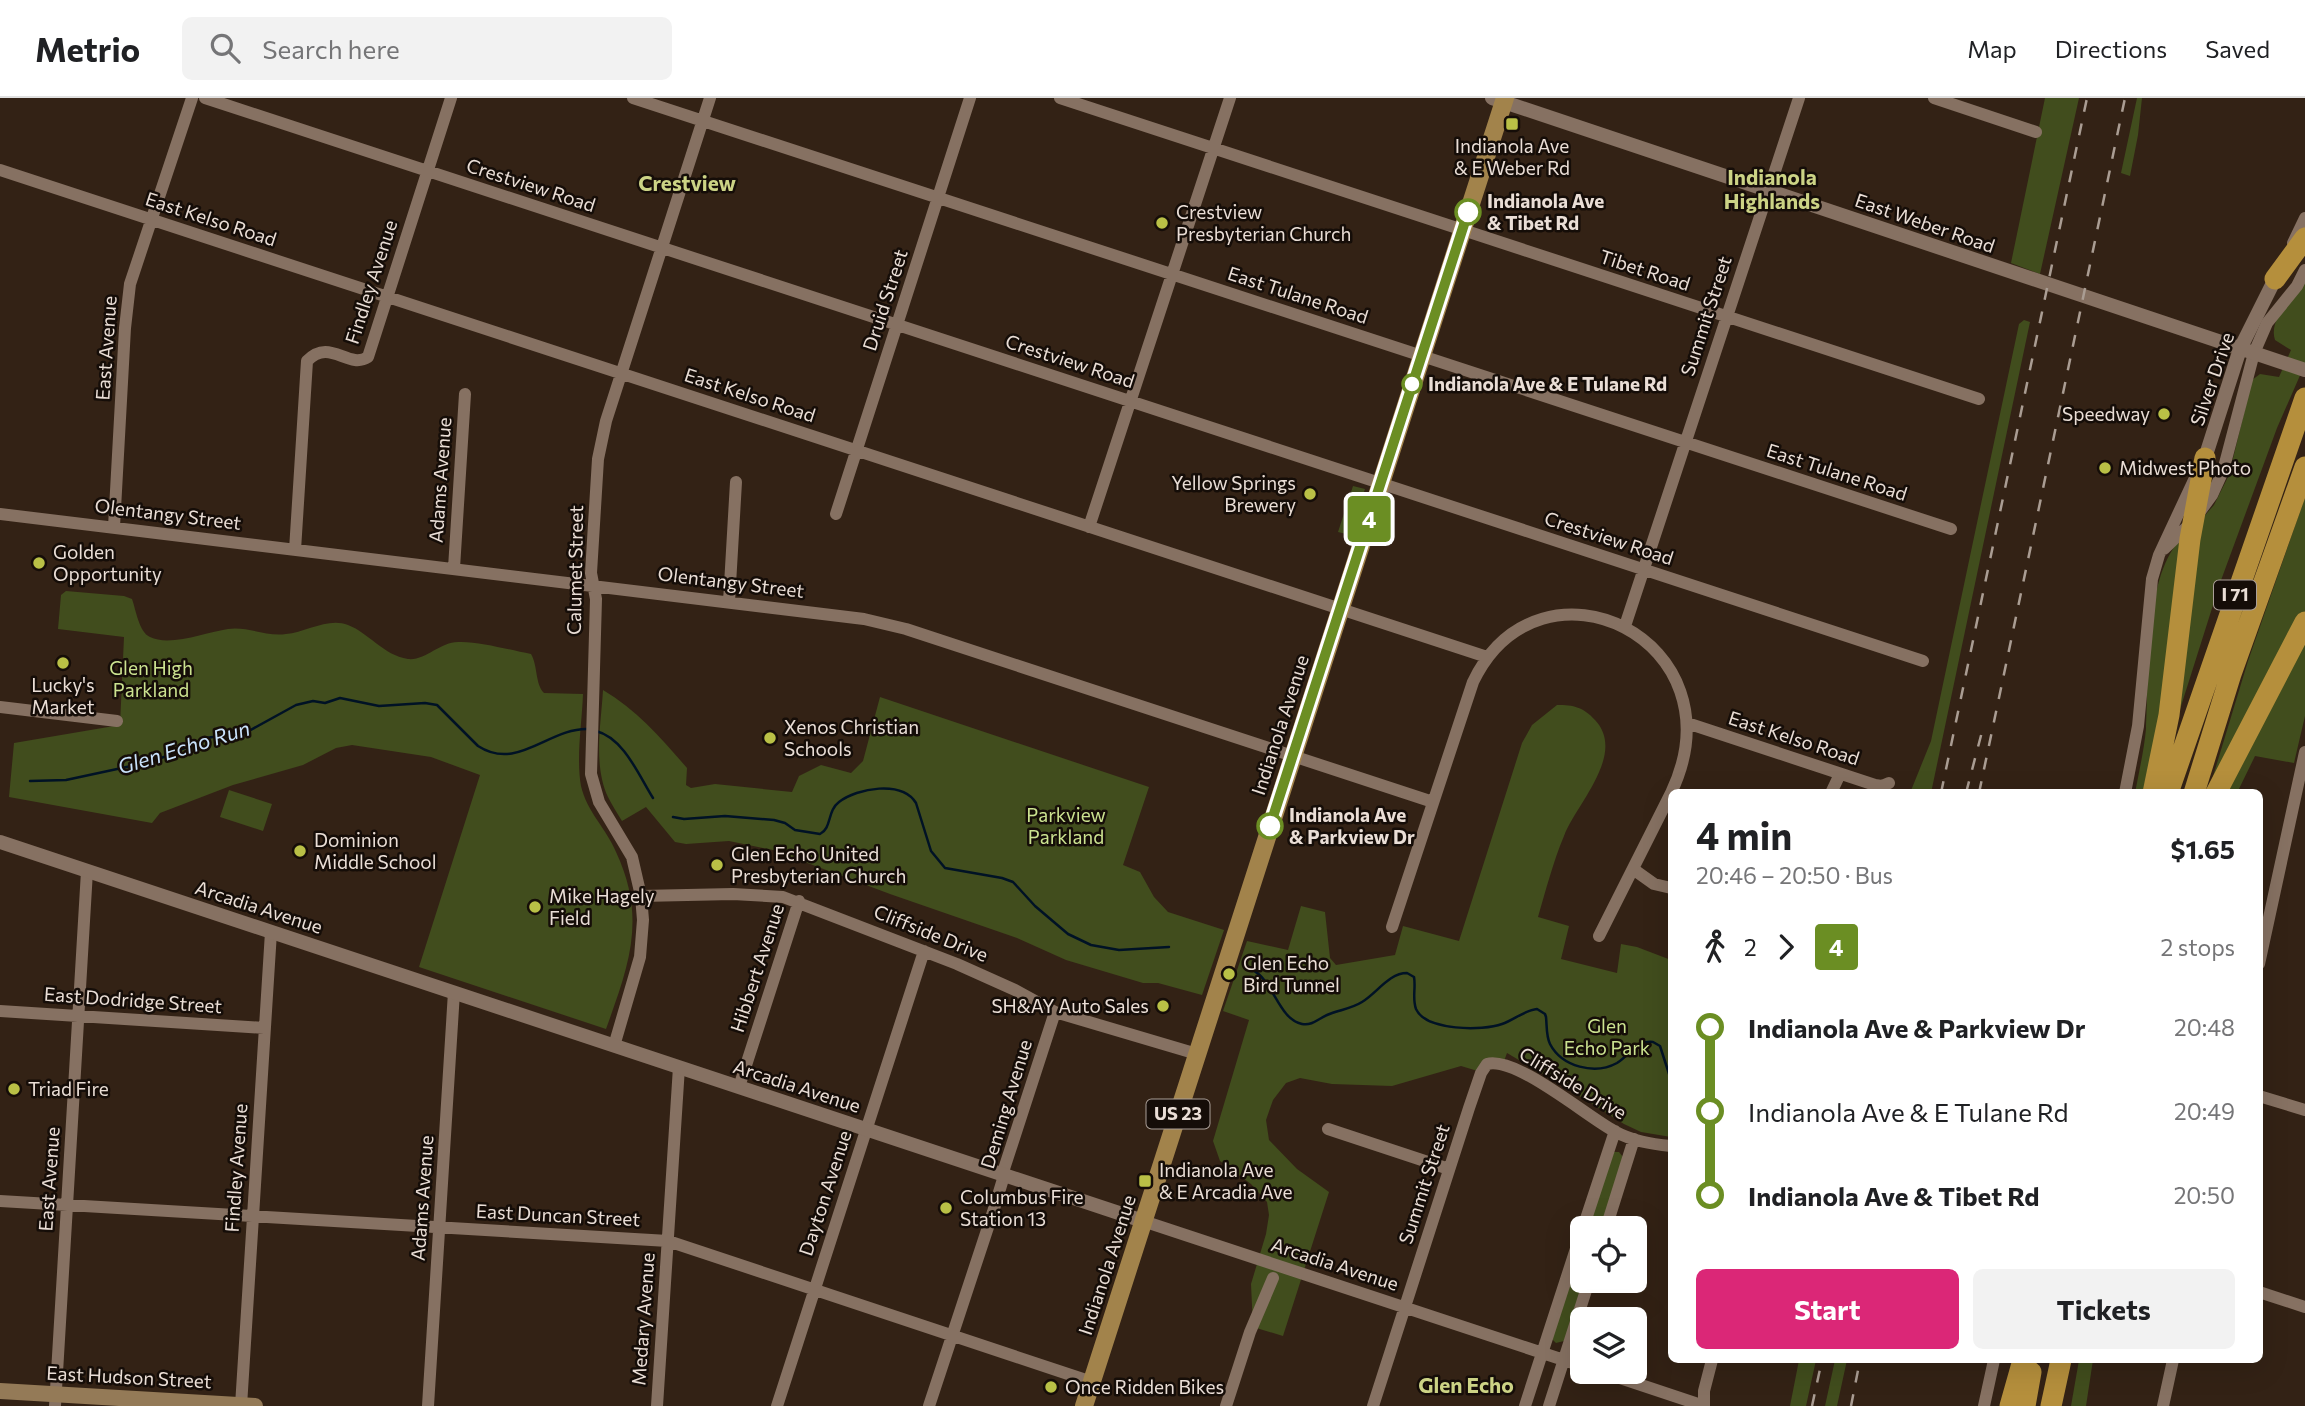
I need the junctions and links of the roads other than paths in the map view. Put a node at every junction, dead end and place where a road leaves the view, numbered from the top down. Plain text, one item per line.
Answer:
1 (192, 98) edge
2 (205, 98) edge
3 (451, 98) edge
4 (633, 98) edge
5 (710, 98) edge
6 (970, 98) edge
7 (1060, 98) edge
8 (1230, 98) edge
9 (1799, 98) edge
10 (1934, 98) edge
11 (1501, 99) edge
12 (703, 121) junction
13 (2036, 132) dead end
14 (1213, 148) junction
15 (0, 170) edge
16 (427, 171) junction
17 (1768, 190) junction
18 (938, 198) junction
19 (2305, 218) edge
20 (153, 220) junction
21 (1462, 230) junction
22 (2305, 238) edge
23 (662, 248) junction
24 (2305, 270) edge
25 (1172, 274) junction
26 (2275, 279) junction
27 (387, 297) junction
28 (1727, 317) junction
29 (897, 325) junction
30 (2247, 351) junction
31 (1421, 356) junction
32 (2305, 370) edge
33 (622, 374) junction
34 (465, 394) dead end
35 (2305, 398) edge
36 (1979, 400) dead end
37 (1130, 401) junction
38 (1685, 442) junction
39 (856, 450) junction
40 (2205, 458) junction
41 (2305, 467) edge
42 (736, 482) dead end
43 (1380, 483) junction
44 (0, 514) edge
45 (836, 514) dead end
46 (2193, 522) junction
47 (114, 527) junction
48 (1089, 527) junction
49 (1951, 529) dead end
50 (295, 550) junction
51 (2159, 555) junction
52 (454, 568) junction
53 (1643, 569) junction
54 (593, 585) junction
55 (729, 602) junction
56 (1340, 609) junction
57 (2305, 622) edge
58 (1625, 626) junction
59 (1488, 657) junction
60 (1923, 661) dead end
61 (0, 707) edge
62 (117, 721) dead end
63 (1687, 723) junction
64 (2305, 752) edge
65 (1293, 755) junction
66 (1840, 774) junction
67 (1889, 783) dead end
68 (1673, 789) edge
69 (1832, 789) edge
70 (2126, 789) edge
71 (2154, 789) edge
72 (2169, 789) edge
73 (2195, 789) edge
74 (2218, 789) edge
75 (1668, 799) edge
76 (1433, 802) junction
77 (0, 842) edge
78 (1633, 869) junction
79 (87, 871) junction
80 (1668, 887) edge
81 (641, 896) junction
82 (799, 901) junction
83 (1392, 928) dead end
84 (271, 932) junction
85 (1599, 936) dead end
86 (2263, 946) edge
87 (923, 951) junction
88 (454, 992) junction
89 (0, 1011) edge
90 (1055, 1012) junction
91 (77, 1016) junction
92 (264, 1028) junction
93 (614, 1045) junction
94 (1197, 1054) junction
95 (1495, 1063) joint
96 (679, 1067) junction
97 (739, 1087) junction
98 (2263, 1097) edge
99 (2305, 1110) edge
100 (866, 1129) junction
101 (1328, 1129) dead end
102 (1615, 1131) junction
103 (1634, 1139) junction
104 (1668, 1145) edge
105 (1449, 1169) junction
106 (1003, 1174) junction
107 (0, 1201) edge
108 (67, 1205) junction
109 (252, 1216) junction
110 (1586, 1216) edge
111 (1610, 1216) edge
112 (1143, 1221) junction
113 (439, 1227) junction
114 (668, 1241) junction
115 (1570, 1266) edge
116 (1273, 1279) dead end
117 (814, 1289) junction
118 (1585, 1293) edge
119 (2263, 1293) edge
120 (1405, 1307) junction
121 (2305, 1307) edge
122 (952, 1335) junction
123 (1542, 1353) junction
124 (1564, 1360) junction
125 (1570, 1362) edge
126 (1711, 1363) edge
127 (1993, 1363) edge
128 (2021, 1363) edge
129 (2033, 1363) edge
130 (2060, 1363) edge
131 (2067, 1363) edge
132 (2172, 1363) edge
133 (1092, 1381) junction
134 (1638, 1384) edge
135 (0, 1391) edge
136 (55, 1400) edge
137 (241, 1406) edge
138 (255, 1406) edge
139 (428, 1406) edge
140 (657, 1406) edge
141 (777, 1406) edge
142 (929, 1406) edge
143 (1084, 1406) edge
144 (1226, 1406) edge
145 (1373, 1406) edge
146 (1525, 1406) edge
147 (1549, 1406) edge
148 (1704, 1406) edge
149 (1984, 1406) edge
150 (2010, 1406) edge
151 (2025, 1406) edge
152 (2051, 1406) edge
153 (2062, 1406) edge
154 (2163, 1406) edge

1 - 20 street, East Avenue
2 - 16 street, Crestview Road
3 - 16 street, Findley Avenue
4 - 12 street, East Tulane Road
5 - 12 street, Calumet Street
6 - 18 street, Druid Street
7 - 14 street, Tibet Road
8 - 14 street
9 - 17 street, Summit Street
10 - 13 street
11 - 17 street, East Weber Road
11 - 21 main road, Indianola Avenue / US 23
12 - 18 street, East Tulane Road
12 - 23 street, Calumet Street
14 - 21 street, Tibet Road
14 - 25 street
15 - 20 street, East Kelso Road
16 - 23 street, Crestview Road
16 - 27 street, Findley Avenue
17 - 28 street, Summit Street
17 - 30 street, East Weber Road
18 - 25 street, East Tulane Road
18 - 29 street, Druid Street
19 - 26 street, Silver Drive
20 - 27 street, East Kelso Road
20 - 47 street, East Avenue
21 - 28 street, Tibet Road
21 - 31 main road, Indianola Avenue / US 23
22 - 26 highway
23 - 29 street, Crestview Road
23 - 33 street, Calumet Street
24 - 30 street, Silver Drive
25 - 31 street, East Tulane Road
25 - 37 street
26 - 30 street, Silver Drive
27 - 33 street, East Kelso Road
27 - 50 street, Findley Avenue
28 - 36 street, Tibet Road
28 - 38 street, Summit Street
29 - 37 street, Crestview Road
29 - 39 street, Druid Street
30 - 32 street, East Weber Road
30 - 40 street, Silver Drive
30 - 46 street, Silver Drive
31 - 38 street, East Tulane Road
31 - 43 main road, Indianola Avenue / US 23
33 - 39 street, East Kelso Road
33 - 54 street, Calumet Street
34 - 52 street, Adams Avenue
35 - 72 highway, I 71
37 - 43 street, Crestview Road
37 - 48 street
38 - 49 street, East Tulane Road
38 - 53 street, Summit Street
39 - 45 street, Druid Street
39 - 48 street, East Kelso Road
40 - 46 highway
40 - 51 street, Silver Drive
41 - 73 highway, I 71
42 - 55 street
43 - 53 street, Crestview Road
43 - 56 main road, Indianola Avenue / US 23
44 - 47 street, Olentangy Street
46 - 51 street, Silver Drive
46 - 71 highway
47 - 50 street, Olentangy Street
48 - 56 street, East Kelso Road
50 - 52 street, Olentangy Street
51 - 70 street, Silver Drive
52 - 54 street, Olentangy Street
53 - 58 street, Summit Street
53 - 60 street, Crestview Road
54 - 55 street, Olentangy Street
54 - 81 street, Calumet Street
55 - 65 street, Olentangy Street
56 - 59 street, East Kelso Road
56 - 65 main road, Indianola Avenue / US 23
57 - 74 highway
58 - 59 street
58 - 63 street
59 - 76 street
61 - 62 street
63 - 66 street, East Kelso Road
63 - 68 street
64 - 86 street
65 - 76 street, Olentangy Street
65 - 94 main road, Indianola Avenue / US 23
66 - 67 street, East Kelso Road
66 - 69 street
75 - 78 street
76 - 83 street
77 - 79 street, Arcadia Avenue
78 - 80 street
78 - 85 street
79 - 84 street, Arcadia Avenue
79 - 91 street, East Avenue
81 - 82 street, Cliffside Drive
81 - 93 street, Calumet Street
82 - 87 street, Cliffside Drive
82 - 97 street, Hibbert Avenue
84 - 88 street, Arcadia Avenue
84 - 92 street, Findley Avenue
87 - 90 street, Cliffside Drive
87 - 100 street, Dayton Avenue
88 - 93 street, Arcadia Avenue
88 - 113 street, Adams Avenue
89 - 91 street, East Dodridge Street
90 - 94 street, Cliffside Drive
90 - 106 street, Deming Avenue
91 - 92 street, East Dodridge Street
91 - 108 street, East Avenue
92 - 109 street, Findley Avenue
93 - 96 street, Arcadia Avenue
94 - 112 main road, Indianola Avenue / US 23
95 - 102 street, Cliffside Drive
95 - 105 street, Summit Street
96 - 97 street, Arcadia Avenue
96 - 114 street, Medary Avenue
97 - 100 street, Arcadia Avenue
98 - 99 street
100 - 106 street, Arcadia Avenue
100 - 117 street, Dayton Avenue
101 - 105 street
102 - 103 street, Cliffside Drive
102 - 110 street
103 - 104 street, Cliffside Drive
103 - 111 street
105 - 120 street, Summit Street
106 - 112 street, Arcadia Avenue
106 - 122 street, Deming Avenue
107 - 108 street, East Duncan Street
108 - 109 street, East Duncan Street
108 - 136 street, East Avenue
109 - 113 street, East Duncan Street
109 - 137 street, Findley Avenue
112 - 120 street, Arcadia Avenue
112 - 133 main road, Indianola Avenue / US 23
113 - 114 street, East Duncan Street
113 - 139 street, Adams Avenue
114 - 117 street, East Duncan Street
114 - 140 street, Medary Avenue
115 - 123 street
116 - 144 street
117 - 122 street, East Duncan Street
117 - 141 street, Dayton Avenue
118 - 124 street
119 - 121 street
120 - 123 street, Arcadia Avenue
120 - 145 street, Summit Street
122 - 133 street, East Duncan Street
122 - 142 street, Deming Avenue
123 - 124 street, Arcadia Avenue
123 - 146 street
124 - 125 street, Arcadia Avenue
124 - 147 street
126 - 148 street
127 - 149 street
128 - 150 highway
129 - 151 highway
130 - 152 highway
131 - 153 highway
132 - 154 street
133 - 143 main road, Indianola Avenue / US 23
134 - 148 street
135 - 136 main road, East Hudson Street
136 - 137 main road, East Hudson Street
137 - 138 main road, East Hudson Street

